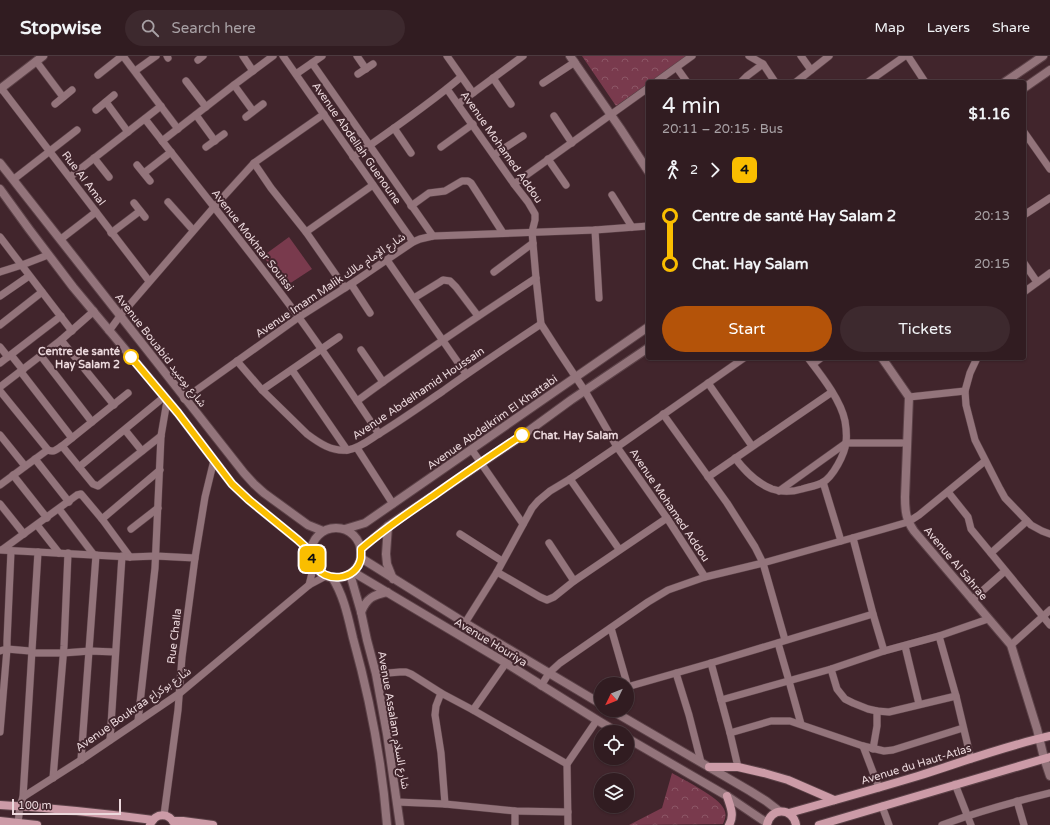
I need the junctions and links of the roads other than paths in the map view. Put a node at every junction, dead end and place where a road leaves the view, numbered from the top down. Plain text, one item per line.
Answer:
1 (122, 56) edge
2 (156, 56) edge
3 (242, 56) edge
4 (274, 56) edge
5 (283, 56) edge
6 (322, 56) edge
7 (357, 56) edge
8 (447, 56) edge
9 (523, 56) edge
10 (692, 56) edge
11 (749, 56) edge
12 (801, 56) edge
13 (829, 56) edge
14 (906, 56) edge
15 (1043, 56) edge
16 (1047, 56) edge
17 (40, 58) edge
18 (573, 59) edge
19 (1050, 60) edge
20 (312, 63) junction
21 (373, 64) dead end
22 (763, 64) junction
23 (677, 68) junction
24 (366, 69) junction
25 (811, 70) junction
26 (1050, 70) edge
27 (135, 71) junction
28 (253, 71) junction
29 (296, 74) junction
30 (358, 74) dead end
31 (98, 75) dead end
32 (461, 77) junction
33 (493, 78) junction
34 (659, 80) edge
35 (686, 80) edge
36 (743, 80) edge
37 (775, 80) edge
38 (798, 80) edge
39 (871, 80) edge
40 (924, 80) edge
41 (1008, 80) edge
42 (185, 82) dead end
43 (544, 83) dead end
44 (234, 85) junction
45 (1, 86) edge
46 (1026, 87) edge
47 (447, 88) junction
48 (72, 90) dead end
49 (646, 90) edge
50 (473, 93) junction
51 (114, 95) dead end
52 (63, 97) junction
53 (106, 102) junction
54 (54, 104) dead end
55 (263, 104) dead end
56 (458, 104) junction
57 (511, 104) dead end
58 (162, 106) junction
59 (206, 107) junction
60 (96, 110) dead end
61 (254, 111) junction
62 (324, 114) junction
63 (610, 114) junction
64 (196, 115) junction
65 (554, 116) dead end
66 (246, 117) dead end
67 (145, 120) junction
68 (473, 124) junction
69 (178, 128) junction
70 (394, 128) junction
71 (77, 130) dead end
72 (128, 132) junction
73 (224, 134) dead end
74 (1026, 135) edge
75 (522, 136) dead end
76 (162, 141) junction
77 (215, 141) junction
78 (572, 143) junction
79 (370, 145) junction
80 (441, 147) dead end
81 (206, 148) dead end
82 (50, 152) junction
83 (171, 152) junction
84 (411, 154) dead end
85 (494, 155) junction
86 (353, 157) junction
87 (94, 158) junction
88 (548, 159) junction
89 (0, 163) edge
90 (254, 163) junction
91 (138, 165) dead end
92 (646, 168) edge
93 (1050, 169) edge
94 (144, 173) junction
95 (70, 177) junction
96 (109, 177) dead end
97 (14, 179) junction
98 (150, 181) dead end
99 (514, 184) junction
100 (374, 185) junction
101 (566, 185) dead end
102 (0, 189) edge
103 (612, 195) dead end
104 (1050, 198) edge
105 (168, 202) dead end
106 (134, 203) dead end
107 (411, 206) junction
108 (214, 207) junction
109 (140, 211) junction
110 (96, 212) junction
111 (1026, 214) edge
112 (145, 218) dead end
113 (632, 226) junction
114 (646, 226) edge
115 (193, 230) junction
116 (595, 230) junction
117 (306, 232) junction
118 (532, 232) junction
119 (112, 233) junction
120 (503, 233) junction
121 (433, 236) junction
122 (0, 237) edge
123 (60, 239) junction
124 (413, 242) junction
125 (533, 243) junction
126 (48, 255) junction
127 (387, 260) junction
128 (22, 266) junction
129 (1026, 267) edge
130 (0, 272) edge
131 (494, 272) dead end
132 (1050, 273) edge
133 (29, 276) junction
134 (536, 278) junction
135 (149, 281) junction
136 (1037, 282) junction
137 (348, 286) junction
138 (1026, 290) edge
139 (42, 292) junction
140 (0, 296) edge
141 (414, 298) junction
142 (599, 298) dead end
143 (94, 311) junction
144 (370, 312) dead end
145 (60, 316) junction
146 (120, 316) junction
147 (478, 316) junction
148 (299, 317) junction
149 (541, 324) junction
150 (0, 325) edge
151 (646, 328) edge
152 (72, 331) junction
153 (109, 331) junction
154 (339, 337) dead end
155 (61, 340) junction
156 (443, 340) junction
157 (0, 347) edge
158 (321, 349) junction
159 (646, 349) edge
160 (361, 350) dead end
161 (9, 356) junction
162 (41, 356) junction
163 (731, 360) edge
164 (741, 360) edge
165 (883, 360) edge
166 (976, 360) edge
167 (237, 361) junction
168 (811, 361) edge
169 (0, 363) edge
170 (735, 365) junction
171 (292, 370) junction
172 (22, 371) junction
173 (466, 374) junction
174 (576, 377) junction
175 (383, 382) junction
176 (708, 383) junction
177 (0, 387) edge
178 (262, 390) junction
179 (0, 391) edge
180 (585, 391) junction
181 (965, 391) junction
182 (832, 392) junction
183 (128, 393) dead end
184 (909, 397) junction
185 (166, 399) junction
186 (184, 399) junction
187 (357, 402) junction
188 (114, 405) junction
189 (663, 414) junction
190 (92, 422) junction
191 (125, 430) junction
192 (379, 434) junction
193 (0, 435) edge
194 (162, 436) junction
195 (72, 438) junction
196 (846, 443) junction
197 (907, 443) junction
198 (62, 446) junction
199 (752, 446) junction
200 (617, 447) junction
201 (357, 448) junction
202 (48, 450) junction
203 (347, 450) junction
204 (472, 450) junction
205 (142, 451) junction
206 (735, 458) junction
207 (35, 459) junction
208 (214, 460) junction
209 (986, 461) junction
210 (481, 462) junction
211 (26, 466) junction
212 (79, 467) junction
213 (160, 470) junction
214 (13, 475) junction
215 (708, 477) junction
216 (570, 479) junction
217 (1, 480) edge
218 (823, 482) junction
219 (779, 491) junction
220 (948, 492) junction
221 (69, 502) junction
222 (0, 504) edge
223 (393, 504) junction
224 (158, 508) junction
225 (59, 509) junction
226 (47, 518) junction
227 (667, 518) junction
228 (102, 519) junction
229 (1027, 521) junction
230 (908, 522) junction
231 (523, 524) junction
232 (37, 525) junction
233 (388, 526) junction
234 (131, 529) dead end
235 (346, 529) junction
236 (323, 532) junction
237 (24, 534) junction
238 (460, 534) dead end
239 (1050, 534) edge
240 (852, 538) junction
241 (840, 541) junction
242 (549, 543) dead end
243 (4, 549) edge
244 (361, 549) junction
245 (619, 549) junction
246 (38, 552) junction
247 (58, 553) junction
248 (68, 553) junction
249 (991, 553) junction
250 (95, 555) junction
251 (311, 555) junction
252 (126, 556) junction
253 (156, 556) junction
254 (195, 558) junction
255 (361, 558) junction
256 (502, 561) junction
257 (763, 563) junction
258 (1005, 571) junction
259 (496, 572) junction
260 (352, 573) junction
261 (329, 577) junction
262 (705, 577) junction
263 (393, 579) junction
264 (574, 581) junction
265 (309, 585) junction
266 (387, 592) junction
267 (972, 600) junction
268 (1050, 610) edge
269 (361, 612) junction
270 (873, 614) junction
271 (1043, 616) junction
272 (988, 619) junction
273 (465, 623) junction
274 (1050, 625) edge
275 (611, 628) junction
276 (939, 636) junction
277 (786, 640) junction
278 (778, 643) junction
279 (1010, 645) junction
280 (905, 646) junction
281 (4, 650) edge
282 (90, 651) junction
283 (884, 651) junction
284 (116, 652) junction
285 (32, 653) junction
286 (63, 653) junction
287 (506, 663) junction
288 (711, 663) junction
289 (831, 669) junction
290 (549, 673) junction
291 (676, 673) junction
292 (376, 674) junction
293 (625, 677) edge
294 (789, 681) junction
295 (634, 685) edge
296 (541, 686) junction
297 (180, 693) junction
298 (441, 693) junction
299 (956, 696) junction
300 (594, 698) edge
301 (721, 700) junction
302 (919, 704) junction
303 (474, 710) junction
304 (877, 711) junction
305 (623, 717) edge
306 (597, 720) junction
307 (138, 721) junction
308 (801, 724) junction
309 (605, 725) edge
310 (963, 728) junction
311 (0, 732) edge
312 (730, 733) junction
313 (1050, 736) edge
314 (1039, 739) junction
315 (110, 740) junction
316 (634, 742) edge
317 (863, 746) junction
318 (873, 749) junction
319 (1047, 758) edge
320 (971, 759) junction
321 (81, 760) junction
322 (701, 762) junction
323 (567, 764) junction
324 (709, 767) junction
325 (738, 768) junction
326 (1050, 776) edge
327 (53, 778) junction
328 (955, 784) junction
329 (879, 788) junction
330 (1050, 793) edge
331 (726, 796) junction
332 (23, 797) junction
333 (834, 800) junction
334 (1017, 801) junction
335 (397, 802) junction
336 (0, 804) edge
337 (445, 804) junction
338 (20, 806) junction
339 (882, 806) junction
340 (515, 811) junction
341 (568, 812) junction
342 (778, 812) junction
343 (789, 813) junction
344 (856, 814) junction
345 (164, 815) junction
346 (968, 815) junction
347 (0, 821) edge
348 (151, 822) edge
349 (18, 823) junction
350 (174, 823) edge
351 (767, 824) edge
352 (37, 825) edge
353 (213, 825) edge
354 (387, 825) edge
355 (400, 825) edge
356 (515, 825) edge
357 (568, 825) edge
358 (729, 825) edge
359 (796, 825) edge
360 (819, 825) edge
361 (846, 825) edge
362 (889, 825) edge
363 (942, 825) edge
364 (971, 825) edge
365 (1024, 825) edge

1 - 27 street
1 - 31 street
2 - 27 street
3 - 28 street
4 - 28 street
5 - 29 street, Avenue Abdellah Guenoune
6 - 20 street
7 - 24 street
8 - 32 street, Avenue Mohamed Addou
9 - 33 street
10 - 23 street
11 - 22 street
12 - 25 street
13 - 25 street
14 - 39 street
14 - 40 street
15 - 41 street
16 - 19 street
17 - 45 street
17 - 52 street
18 - 43 street
18 - 63 street
20 - 29 street
20 - 79 street
21 - 24 street
22 - 36 street
22 - 37 street
23 - 34 street
23 - 35 street
24 - 30 street
25 - 38 street
26 - 46 street
27 - 58 street
28 - 44 street
29 - 62 street, Avenue Abdellah Guenoune
32 - 47 street
32 - 50 street, Avenue Mohamed Addou
33 - 50 street
33 - 57 street
42 - 59 street
44 - 59 street
44 - 61 street
45 - 82 street, Rue Al Amal
47 - 56 street, Avenue Mohamed Addou
47 - 70 street
48 - 52 street
49 - 63 street
50 - 56 street
51 - 53 street
52 - 54 street
53 - 60 street
53 - 72 street
55 - 61 street
56 - 68 street, Avenue Mohamed Addou
58 - 67 street
58 - 69 street
59 - 64 street
61 - 66 street
62 - 86 street, Avenue Abdellah Guenoune
62 - 90 street
63 - 78 street
63 - 92 street
64 - 69 street
64 - 77 street
65 - 78 street
67 - 72 street
67 - 76 street, Avenue Mokhtar Souissi
68 - 80 street
68 - 85 street, Avenue Mohamed Addou
69 - 76 street
70 - 79 street
70 - 84 street
71 - 82 street
72 - 87 street
73 - 77 street
74 - 93 street
75 - 85 street
76 - 83 street, Avenue Mokhtar Souissi
77 - 81 street
78 - 88 street
79 - 86 street
79 - 107 street
82 - 95 street, Rue Al Amal
82 - 97 street
83 - 94 street
83 - 108 street, Avenue Mokhtar Souissi
85 - 99 street, Avenue Mohamed Addou
86 - 100 street, Avenue Abdellah Guenoune
87 - 95 street
87 - 96 street
88 - 99 street
88 - 101 street
89 - 97 street, Avenue Bouabid شارع بوعبيد
90 - 108 street
90 - 117 street
91 - 94 street
94 - 98 street
95 - 110 street, Rue Al Amal
97 - 123 street, Avenue Bouabid شارع بوعبيد
99 - 118 street, Avenue Mohamed Addou
100 - 117 street
100 - 124 street, Avenue Abdellah Guenoune
102 - 126 street
103 - 113 street
104 - 111 street
105 - 115 street
106 - 109 street
107 - 120 street
107 - 121 street
108 - 115 street
108 - 148 street, Avenue Mokhtar Souissi
109 - 112 street
109 - 119 street
110 - 119 street, Rue Al Amal
110 - 123 street
113 - 114 street, Avenue Imam Malik شارع الإمام مالك
113 - 116 street, Avenue Imam Malik شارع الإمام مالك
115 - 135 street
116 - 118 street, Avenue Imam Malik شارع الإمام مالك
116 - 142 street
117 - 137 street
118 - 120 street, Avenue Imam Malik شارع الإمام مالك
118 - 125 street, Avenue Mohamed Addou
119 - 135 street, Rue Al Amal
120 - 121 street, Avenue Imam Malik شارع الإمام مالك
121 - 124 street, Avenue Imam Malik شارع الإمام مالك
122 - 128 street
123 - 146 street, Avenue Bouabid شارع بوعبيد
124 - 127 street, Avenue Imam Malik شارع الإمام مالك
125 - 131 street
125 - 134 street, Avenue Mohamed Addou
126 - 128 street
126 - 143 street
127 - 137 street, Avenue Imam Malik شارع الإمام مالك
127 - 141 street
128 - 130 street
128 - 133 street
129 - 136 street
132 - 136 street
133 - 139 street
133 - 140 street
134 - 147 street
134 - 149 street, Avenue Mohamed Addou
135 - 146 street
136 - 138 street
137 - 144 street
137 - 148 street, Avenue Imam Malik شارع الإمام مالك
139 - 145 street
139 - 150 street
141 - 147 street
141 - 156 street
143 - 152 street
143 - 153 street
145 - 152 street
145 - 161 street
146 - 153 street
146 - 186 street, Avenue Bouabid شارع بوعبيد
147 - 156 street
148 - 158 street, Avenue Mokhtar Souissi
148 - 167 street, Avenue Imam Malik شارع الإمام مالك
149 - 173 street, Avenue Abdelhamid Houssain
149 - 174 street, Avenue Mohamed Addou
151 - 174 street, Avenue Abdelkrim El Khattabi
152 - 155 street
153 - 185 street
154 - 158 street
155 - 162 street
155 - 188 street
156 - 173 street
156 - 175 street
157 - 161 street
158 - 171 street
158 - 187 street, Avenue Mokhtar Souissi
159 - 180 street
160 - 175 street
161 - 169 street
161 - 172 street
162 - 172 street
162 - 190 street
163 - 170 street
164 - 170 street
165 - 184 street
166 - 181 street
167 - 178 street, Avenue Abdelhamid Houssain
167 - 186 street, Avenue Imam Malik شارع الإمام مالك
168 - 182 street
170 - 176 street
171 - 178 street
171 - 203 street
172 - 177 street
172 - 195 street
173 - 192 street, Avenue Abdelhamid Houssain
174 - 180 street, Avenue Mohamed Addou
174 - 204 street, Avenue Abdelkrim El Khattabi
175 - 187 street
176 - 189 street
176 - 199 street
178 - 203 street, Avenue Abdelhamid Houssain
179 - 202 street
180 - 200 street, Avenue Mohamed Addou
180 - 210 street
181 - 184 street
181 - 209 street
182 - 196 street
182 - 199 street
183 - 188 street
184 - 197 street, Avenue Al Sahrae
185 - 191 street
185 - 194 street
185 - 208 street
186 - 236 street, Avenue Bouabid شارع بوعبيد
187 - 192 street, Avenue Mokhtar Souissi
188 - 190 street
189 - 200 street
189 - 215 street
190 - 195 street
191 - 205 street
191 - 212 street
192 - 201 street, Avenue Abdelhamid Houssain
193 - 211 street
194 - 205 street
194 - 213 street
195 - 198 street
196 - 197 street
196 - 218 street
196 - 219 street
197 - 230 street, Avenue Al Sahrae
198 - 202 street
198 - 212 street
199 - 206 street
200 - 216 street
200 - 227 street, Avenue Mohamed Addou
201 - 203 street, Avenue Abdelhamid Houssain
201 - 223 street
202 - 207 street
204 - 210 street
204 - 223 street, Avenue Abdelkrim El Khattabi
205 - 212 street
206 - 215 street
206 - 219 street
207 - 211 street
207 - 221 street
208 - 251 street
208 - 254 street, Rue Challa
209 - 220 street
209 - 229 street
210 - 231 street
210 - 233 street
211 - 214 street
213 - 224 street
213 - 228 street
214 - 217 street
214 - 226 street
215 - 257 street
216 - 231 street
216 - 245 street
218 - 219 street
218 - 241 street
220 - 230 street
220 - 249 street
221 - 225 street
221 - 228 street
222 - 237 street
223 - 235 street, Avenue Abdelkrim El Khattabi
224 - 234 street
224 - 253 street
225 - 226 street
225 - 250 street
226 - 232 street
227 - 245 street
227 - 262 street, Avenue Mohamed Addou
228 - 252 street
229 - 239 street
229 - 249 street
230 - 240 street
230 - 267 street, Avenue Al Sahrae
231 - 256 street
232 - 237 street
232 - 247 street
233 - 244 street
233 - 263 street
235 - 236 street
235 - 244 street
236 - 251 street
237 - 243 street
238 - 256 street
240 - 241 street
240 - 270 street
241 - 257 street
242 - 264 street
243 - 246 street
243 - 281 street
244 - 255 street
245 - 264 street
246 - 247 street
246 - 285 street
247 - 248 street
248 - 250 street
248 - 286 street
249 - 258 street
250 - 252 street
250 - 282 street
251 - 261 street
251 - 265 street
252 - 253 street
252 - 284 street
253 - 254 street
253 - 307 street
254 - 297 street, Rue Challa
255 - 260 street
255 - 263 street, Avenue Houriya
256 - 259 street
257 - 262 street
257 - 277 street
258 - 267 street
258 - 271 street
259 - 264 street
259 - 273 street
260 - 261 street
260 - 266 street, Avenue Houriya
260 - 269 street, Avenue Assalam شارع السلام
261 - 265 street, Avenue Boukraa شارع بوكراع
261 - 354 street, Avenue Assalam شارع السلام
262 - 275 street
263 - 273 street, Avenue Houriya
265 - 297 street, Avenue Boukraa شارع بوكراع
266 - 269 street
266 - 287 street, Avenue Houriya
267 - 272 street, Avenue Al Sahrae
268 - 271 street
269 - 292 street, Avenue Assalam شارع السلام
270 - 277 street
270 - 283 street
271 - 274 street
271 - 279 street
272 - 276 street
272 - 279 street, Avenue Al Sahrae
273 - 290 street, Avenue Houriya
275 - 290 street
275 - 293 street
276 - 280 street
276 - 299 street
277 - 278 street
278 - 288 street
278 - 294 street
279 - 314 street, Avenue Al Sahrae
280 - 283 street
280 - 302 street
281 - 285 street
281 - 311 street
282 - 284 street
282 - 286 street
282 - 321 street
283 - 289 street
284 - 315 street
285 - 286 street
285 - 332 street
286 - 327 street
287 - 296 street, Avenue Houriya
287 - 303 street
288 - 291 street
288 - 301 street
289 - 294 street
289 - 304 street
290 - 296 street
290 - 300 street, Avenue Houriya
291 - 295 street
291 - 322 street
292 - 298 street
292 - 335 street, Avenue Assalam شارع السلام
294 - 301 street
294 - 308 street
296 - 306 street, Avenue Houriya
297 - 307 street, Avenue Boukraa شارع بوكراع
297 - 345 street, Rue Challa
298 - 303 street
298 - 337 street
299 - 302 street
299 - 310 street
301 - 312 street
302 - 304 street
303 - 323 street
304 - 318 street
305 - 322 street
306 - 309 street, Avenue Houriya
306 - 323 street
307 - 315 street, Avenue Boukraa شارع بوكراع
308 - 312 street
308 - 317 street
310 - 318 street
310 - 320 street
312 - 325 street
313 - 314 main road, Avenue du Haut-Atlas
314 - 319 street, Avenue Al Sahrae
314 - 320 main road, Avenue du Haut-Atlas
315 - 321 street, Avenue Boukraa شارع بوكراع
316 - 331 street
317 - 318 street
317 - 329 street
319 - 326 street, Avenue Al Sahrae
319 - 328 main road
320 - 329 main road, Avenue du Haut-Atlas
321 - 327 street, Avenue Boukraa شارع بوكراع
322 - 324 street
323 - 341 street
324 - 325 main road
324 - 342 street
325 - 333 main road
327 - 332 street, Avenue Boukraa شارع بوكراع
328 - 339 main road
328 - 346 street
329 - 333 main road, Avenue du Haut-Atlas
330 - 334 street
331 - 351 street
331 - 358 main road
332 - 338 street
333 - 343 main road, Avenue du Haut-Atlas
334 - 346 street
334 - 365 street
335 - 337 street
335 - 355 street, Avenue Assalam شارع السلام
336 - 338 main road
337 - 340 street
338 - 348 main road
338 - 349 street
339 - 344 main road
339 - 362 street
340 - 341 street
340 - 356 street
341 - 357 street
342 - 343 main road
342 - 351 main road
343 - 359 main road
344 - 360 main road
344 - 361 main road
345 - 348 main road
345 - 350 main road
346 - 363 street
346 - 364 street
347 - 349 main road
349 - 352 main road
350 - 353 main road

